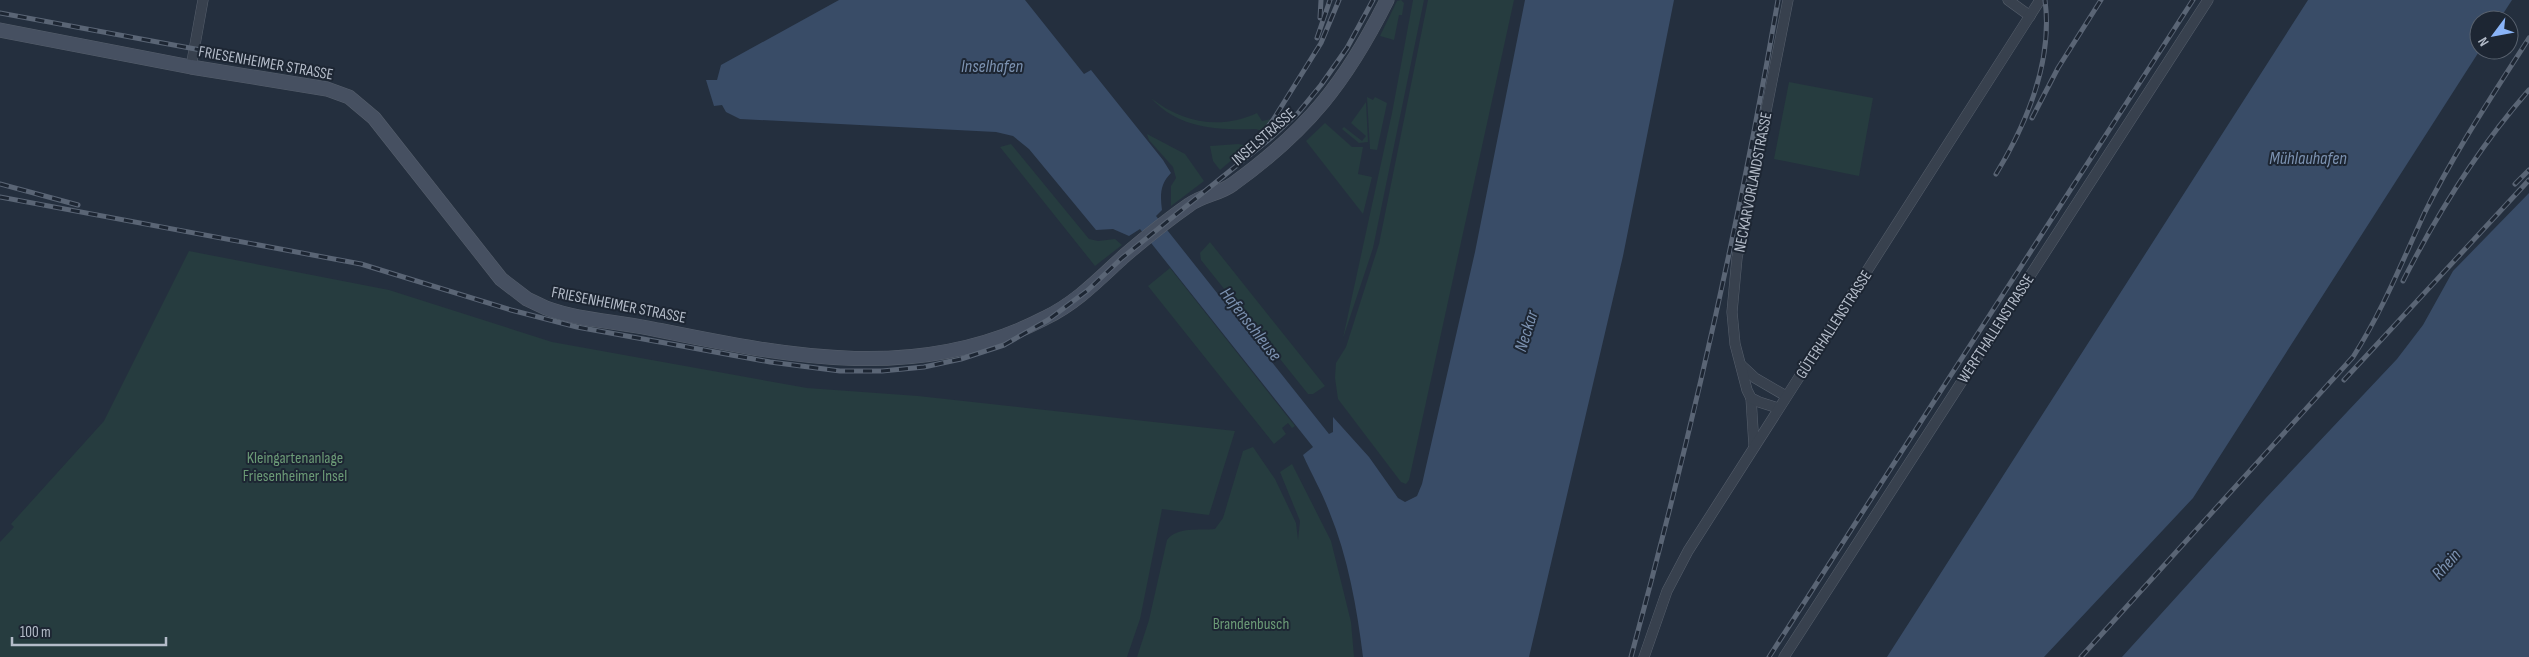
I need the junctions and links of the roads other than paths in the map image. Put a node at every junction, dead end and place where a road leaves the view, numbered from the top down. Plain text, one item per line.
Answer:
1 (203, 0) edge
2 (1387, 0) edge
3 (1788, 0) edge
4 (2008, 0) edge
5 (2040, 0) edge
6 (2208, 0) edge
7 (2030, 16) junction
8 (0, 30) edge
9 (191, 67) junction
10 (1122, 258) joint
11 (1741, 365) junction
12 (1786, 396) junction
13 (1751, 398) junction
14 (1778, 408) junction
15 (1754, 446) junction
16 (1644, 657) edge
17 (1784, 657) edge

1 - 9 street
2 - 10 street, INSELSTRASSE
3 - 11 street, NECKARVORLANDSTRASSE
4 - 7 street
5 - 7 street, GÜTERHALLENSTRASSE
6 - 17 street, WERFTHALLENSTRASSE
7 - 12 street, GÜTERHALLENSTRASSE
8 - 9 street, FRIESENHEIMER STRASSE
9 - 10 street, FRIESENHEIMER STRASSE
11 - 12 street
11 - 13 street, NECKARVORLANDSTRASSE
12 - 14 street, GÜTERHALLENSTRASSE
13 - 14 street
13 - 15 street, NECKARVORLANDSTRASSE
14 - 15 street, GÜTERHALLENSTRASSE
15 - 16 street, GÜTERHALLENSTRASSE

